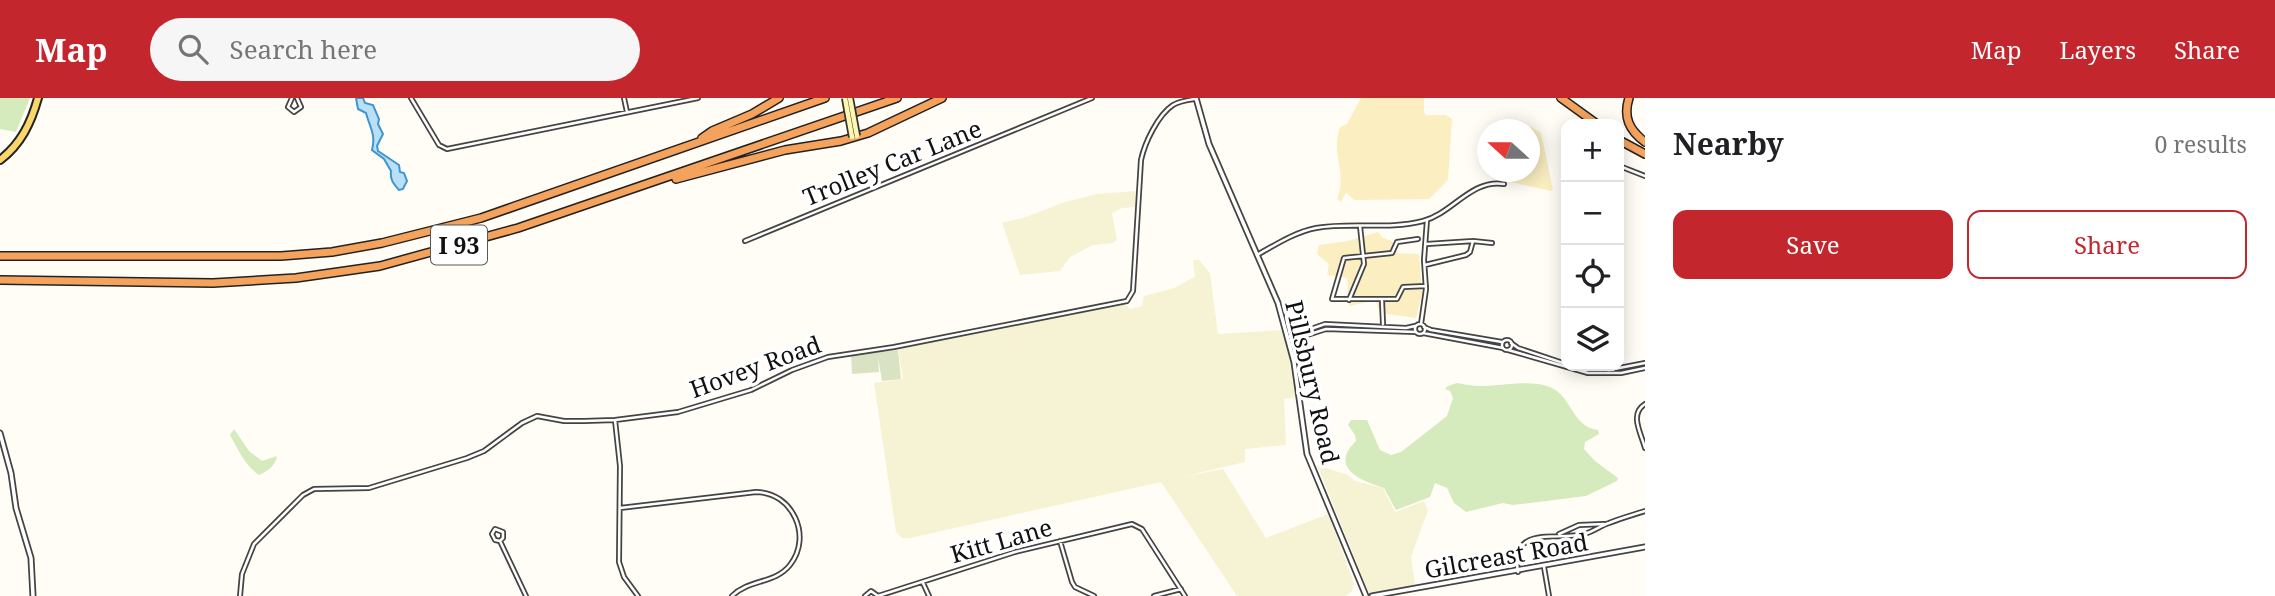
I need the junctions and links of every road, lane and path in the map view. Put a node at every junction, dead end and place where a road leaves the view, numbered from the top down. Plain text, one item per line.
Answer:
1 (38, 98) edge
2 (292, 98) edge
3 (297, 98) edge
4 (411, 98) edge
5 (624, 98) edge
6 (698, 98) edge
7 (779, 98) edge
8 (825, 98) edge
9 (848, 98) edge
10 (897, 98) edge
11 (942, 98) edge
12 (1091, 98) edge
13 (1561, 98) edge
14 (1629, 98) edge
15 (1186, 99) edge
16 (1196, 99) edge
17 (627, 112) junction
18 (1590, 119) edge
19 (854, 136) junction
20 (1645, 142) edge
21 (694, 143) junction
22 (1624, 143) edge
23 (1645, 154) edge
24 (0, 160) edge
25 (1624, 168) edge
26 (1645, 176) edge
27 (654, 182) junction
28 (1504, 184) dead end
29 (1427, 220) junction
30 (1360, 226) junction
31 (1418, 239) dead end
32 (745, 241) dead end
33 (1473, 242) junction
34 (1492, 243) dead end
35 (1427, 244) junction
36 (1363, 254) junction
37 (1257, 255) junction
38 (0, 256) edge
39 (1425, 265) junction
40 (0, 280) edge
41 (1426, 286) junction
42 (1349, 301) junction
43 (1382, 301) junction
44 (1383, 324) dead end
45 (1423, 325) junction
46 (1415, 326) junction
47 (1416, 332) junction
48 (1423, 333) junction
49 (1288, 339) junction
50 (1502, 342) junction
51 (1511, 343) junction
52 (1503, 348) junction
53 (1508, 349) junction
54 (1561, 362) edge
55 (1645, 366) edge
56 (1624, 368) edge
57 (1645, 404) edge
58 (614, 420) junction
59 (0, 433) edge
60 (1645, 447) edge
61 (620, 508) junction
62 (1645, 511) edge
63 (1604, 524) junction
64 (1559, 534) junction
65 (1060, 540) junction
66 (500, 541) dead end
67 (1645, 547) edge
68 (1544, 567) junction
69 (1518, 572) junction
70 (922, 582) junction
71 (1181, 589) junction
72 (1409, 589) junction
73 (33, 596) edge
74 (240, 596) edge
75 (526, 596) edge
76 (638, 596) edge
77 (732, 596) edge
78 (865, 596) edge
79 (878, 596) edge
80 (929, 596) edge
81 (1094, 596) edge
82 (1154, 596) edge
83 (1185, 596) edge
84 (1366, 596) edge
85 (1372, 596) edge
86 (1410, 596) edge
87 (1549, 596) edge

1 - 24 main road
2 - 3 street
4 - 17 street
5 - 17 street
6 - 17 street
7 - 21 highway
8 - 21 highway, I 93
9 - 19 main road, bridge
10 - 27 highway, I 93
11 - 19 highway
12 - 32 street, Trolley Car Lane
13 - 18 highway
14 - 20 highway
15 - 16 street, Hovey Road
15 - 58 street, Hovey Road
16 - 37 street, Pillsbury Road
19 - 27 highway
21 - 38 highway, I 93
22 - 23 highway
25 - 26 street
27 - 40 highway, I 93
28 - 29 street
29 - 30 street
29 - 35 street
30 - 36 street
30 - 37 street
31 - 36 street
33 - 34 street
33 - 35 street
33 - 39 street
35 - 39 street
36 - 42 street
36 - 42 street
37 - 49 street, Pillsbury Road
39 - 41 street
41 - 43 street
41 - 45 street
42 - 43 street
43 - 44 street
45 - 46 street
45 - 48 street
45 - 50 street
46 - 47 street
46 - 49 street
47 - 48 street
47 - 49 street
48 - 52 street
49 - 84 street, Pillsbury Road
50 - 51 street
50 - 52 street
51 - 53 street
51 - 54 street
52 - 53 street
53 - 55 street
55 - 56 street
57 - 60 street
58 - 61 street
58 - 74 street, Hovey Road
59 - 73 street
61 - 76 street
61 - 77 street
62 - 63 street
63 - 64 street
63 - 64 street
64 - 69 street
65 - 70 street, Kitt Lane
65 - 71 street, Kitt Lane
65 - 81 street
66 - 75 street
67 - 68 street, Gilcreast Road
68 - 69 street, Gilcreast Road
68 - 87 street
69 - 72 street, Gilcreast Road
70 - 79 street, Kitt Lane
70 - 80 street
71 - 82 street
71 - 83 street
72 - 85 street, Gilcreast Road
72 - 86 street
78 - 79 street, Kitt Lane

